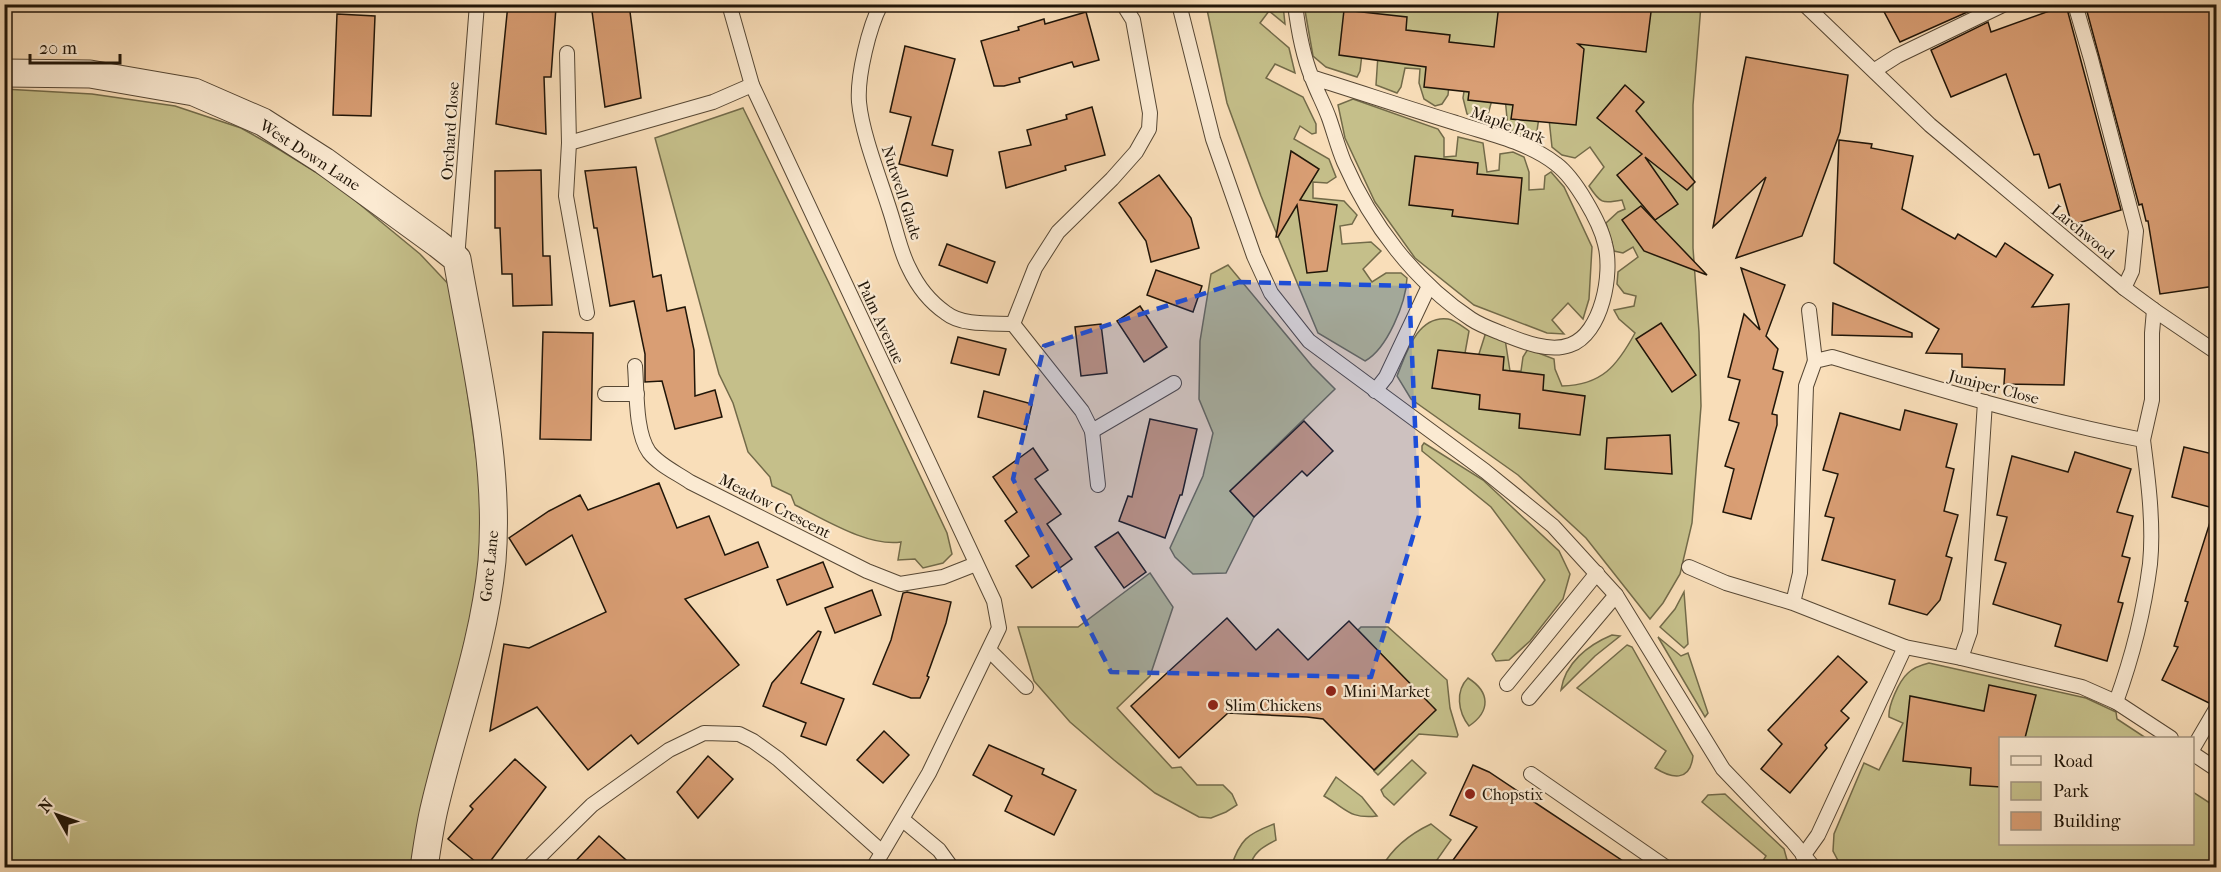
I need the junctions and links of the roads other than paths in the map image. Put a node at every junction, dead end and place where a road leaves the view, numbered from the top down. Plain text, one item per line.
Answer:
1 (477, 4) edge
2 (729, 4) edge
3 (881, 4) edge
4 (1123, 4) edge
5 (1179, 4) edge
6 (1295, 4) edge
7 (1804, 4) edge
8 (2005, 4) edge
9 (2075, 4) edge
10 (567, 53) dead end
11 (1875, 70) junction
12 (4, 72) edge
13 (1311, 77) junction
14 (752, 85) junction
15 (569, 143) junction
16 (456, 260) junction
17 (1429, 286) junction
18 (2124, 288) junction
19 (1809, 310) dead end
20 (2154, 310) junction
21 (587, 313) dead end
22 (1012, 324) junction
23 (2217, 352) edge
24 (1815, 361) junction
25 (635, 366) dead end
26 (1174, 383) dead end
27 (1375, 391) junction
28 (605, 394) dead end
29 (637, 394) junction
30 (1985, 402) junction
31 (1092, 431) junction
32 (2143, 440) junction
33 (1098, 485) dead end
34 (976, 564) junction
35 (1689, 567) dead end
36 (1597, 573) junction
37 (1616, 595) junction
38 (1793, 603) junction
39 (1905, 647) junction
40 (989, 650) junction
41 (1961, 658) junction
42 (1507, 684) dead end
43 (1026, 687) dead end
44 (1529, 698) dead end
45 (2116, 702) junction
46 (2217, 709) edge
47 (2169, 737) edge
48 (2194, 750) edge
49 (2194, 753) edge
50 (2217, 769) edge
51 (1531, 774) dead end
52 (903, 820) junction
53 (882, 852) junction
54 (1810, 864) edge
55 (424, 867) edge
56 (528, 867) edge
57 (873, 867) edge
58 (952, 867) edge
59 (1667, 867) edge

1 - 16 lane, Orchard Close
2 - 14 lane, Palm Avenue
3 - 22 lane, Nutwell Glade
4 - 22 lane
5 - 27 lane
6 - 13 lane, Maple Park
7 - 11 lane, Larchwood
8 - 11 lane
9 - 18 lane, Larchwood
10 - 15 lane
11 - 18 lane, Larchwood
12 - 16 street, West Down Lane
13 - 17 lane, Maple Park
13 - 17 lane, Maple Park
14 - 15 lane
14 - 34 lane, Palm Avenue
15 - 21 lane
16 - 55 street, Gore Lane
17 - 27 lane
18 - 20 lane
19 - 24 lane
20 - 23 lane
20 - 32 lane
22 - 31 lane
24 - 30 lane, Juniper Close
24 - 38 lane
25 - 29 lane, Meadow Crescent
26 - 31 lane
27 - 36 lane
28 - 29 lane
29 - 34 lane, Meadow Crescent
30 - 32 lane, Juniper Close
30 - 41 lane
31 - 33 lane
32 - 45 lane
34 - 40 lane, Palm Avenue
35 - 38 lane
36 - 37 lane
36 - 42 lane
37 - 44 lane
37 - 54 lane
38 - 39 lane
39 - 41 lane
39 - 54 lane
40 - 43 lane
40 - 52 lane, Palm Avenue
41 - 45 lane
45 - 47 lane
46 - 48 lane
49 - 50 lane
51 - 59 lane
52 - 53 lane, Palm Avenue
52 - 58 lane
53 - 56 lane
53 - 57 lane, Palm Avenue

